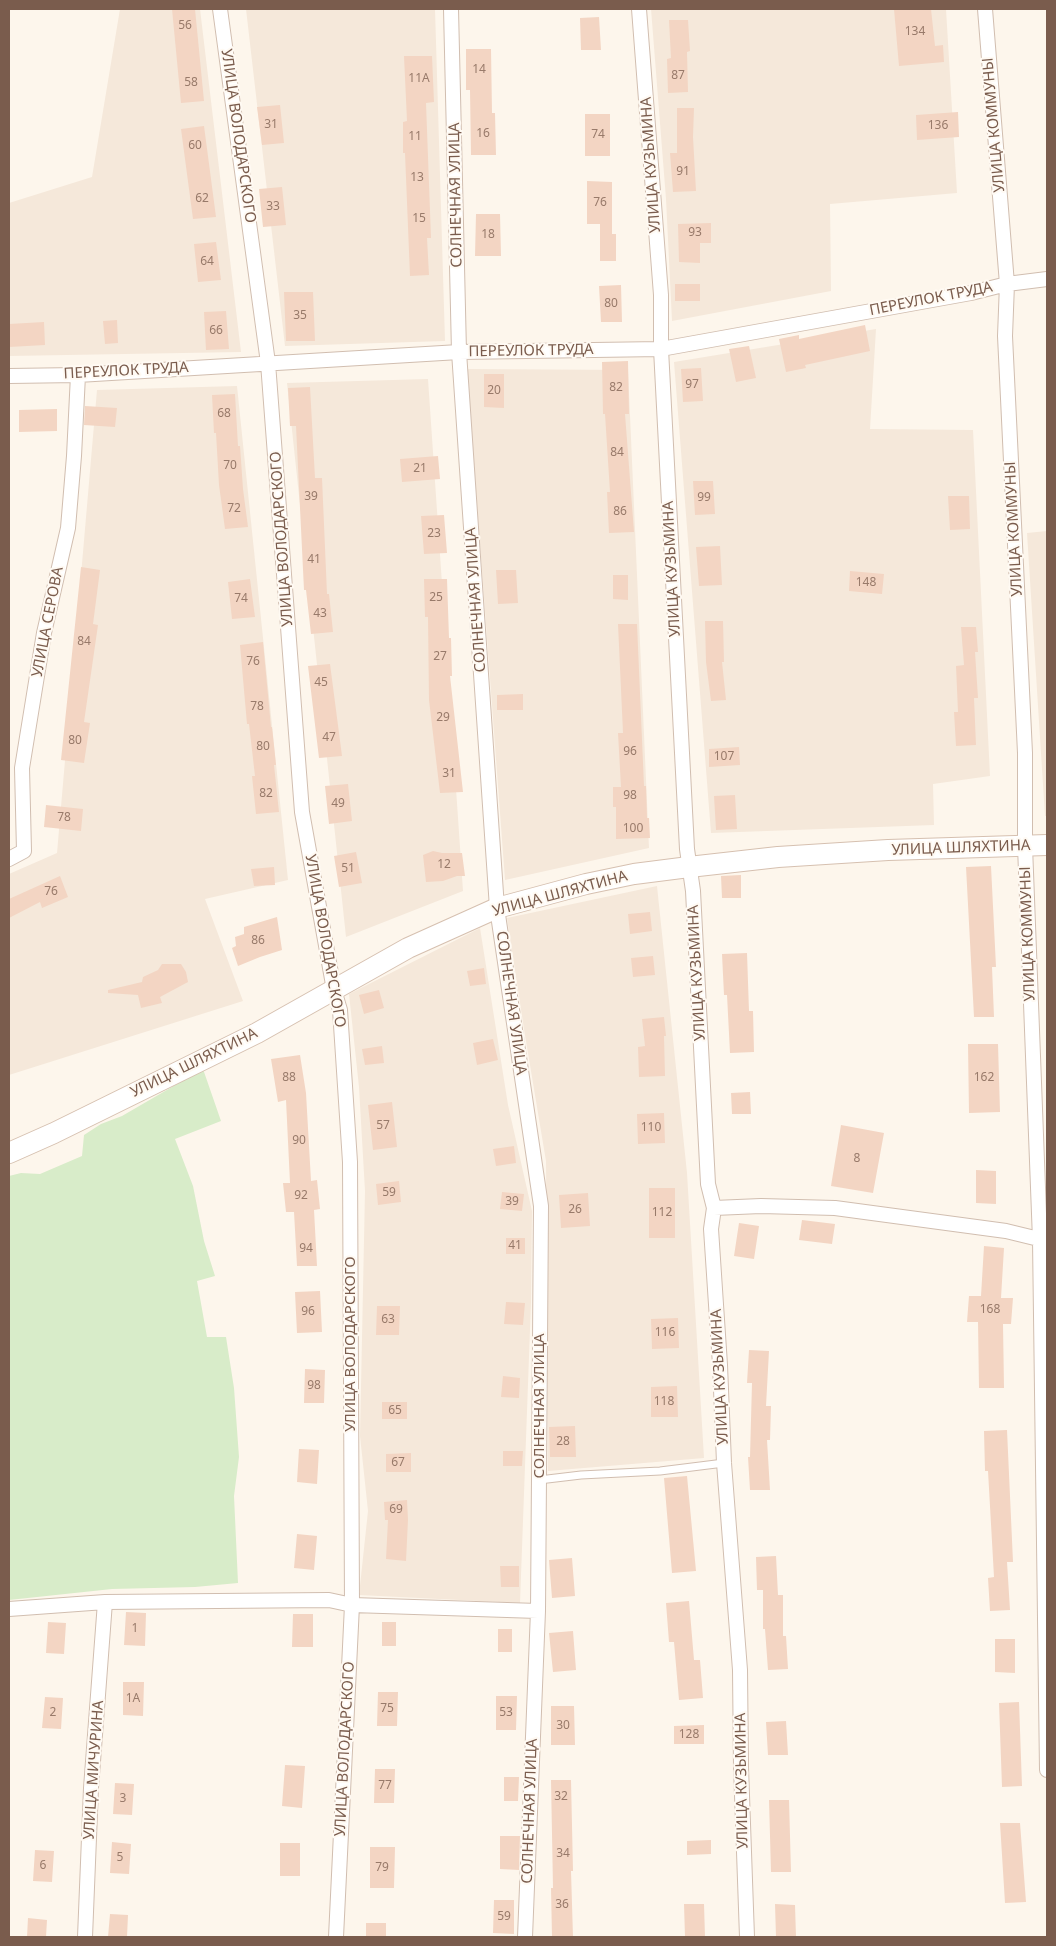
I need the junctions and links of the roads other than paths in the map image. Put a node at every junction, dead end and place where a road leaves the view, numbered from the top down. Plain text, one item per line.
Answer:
1 (220, 9) edge
2 (451, 9) edge
3 (639, 9) edge
4 (985, 9) edge
5 (1047, 279) edge
6 (1007, 284) junction
7 (660, 349) junction
8 (459, 352) junction
9 (268, 362) junction
10 (78, 375) junction
11 (9, 376) edge
12 (1047, 845) edge
13 (1025, 846) junction
14 (9, 859) edge
15 (689, 867) junction
16 (497, 908) junction
17 (334, 990) junction
18 (9, 1153) edge
19 (714, 1208) junction
20 (1044, 1241) edge
21 (724, 1463) junction
22 (539, 1480) junction
23 (106, 1602) junction
24 (352, 1604) junction
25 (9, 1609) edge
26 (538, 1611) junction
27 (1047, 1770) edge
28 (85, 1937) edge
29 (336, 1937) edge
30 (525, 1937) edge
31 (747, 1937) edge

1 - 9 street, УЛИЦА ВОЛОДАРСКОГО
2 - 8 street, СОЛНЕЧНАЯ УЛИЦА
3 - 7 street, УЛИЦА КУЗЬМИНА
4 - 6 street, УЛИЦА КОММУНЫ
5 - 6 street, ПЕРЕУЛОК ТРУДА
6 - 7 street, ПЕРЕУЛОК ТРУДА
6 - 13 street, УЛИЦА КОММУНЫ
7 - 8 street, ПЕРЕУЛОК ТРУДА
7 - 15 street, УЛИЦА КУЗЬМИНА
8 - 9 street, ПЕРЕУЛОК ТРУДА
8 - 16 street, СОЛНЕЧНАЯ УЛИЦА
9 - 10 street, ПЕРЕУЛОК ТРУДА
9 - 17 street, УЛИЦА ВОЛОДАРСКОГО
10 - 11 street, ПЕРЕУЛОК ТРУДА
10 - 14 street, УЛИЦА СЕРОВА
12 - 13 main road, УЛИЦА ШЛЯХТИНА
13 - 15 main road, УЛИЦА ШЛЯХТИНА
13 - 20 street, УЛИЦА КОММУНЫ
15 - 16 main road, УЛИЦА ШЛЯХТИНА
15 - 19 street, УЛИЦА КУЗЬМИНА
16 - 17 main road, УЛИЦА ШЛЯХТИНА
16 - 22 street, СОЛНЕЧНАЯ УЛИЦА
17 - 18 main road, УЛИЦА ШЛЯХТИНА
17 - 24 street, УЛИЦА ВОЛОДАРСКОГО
19 - 20 street
19 - 21 street, УЛИЦА КУЗЬМИНА
20 - 27 street, УЛИЦА КОММУНЫ
21 - 22 lane
21 - 31 street, УЛИЦА КУЗЬМИНА
22 - 26 street, СОЛНЕЧНАЯ УЛИЦА
23 - 24 street
23 - 25 street
23 - 28 street, УЛИЦА МИЧУРИНА
24 - 26 street
24 - 29 street, УЛИЦА ВОЛОДАРСКОГО
26 - 30 street, СОЛНЕЧНАЯ УЛИЦА

